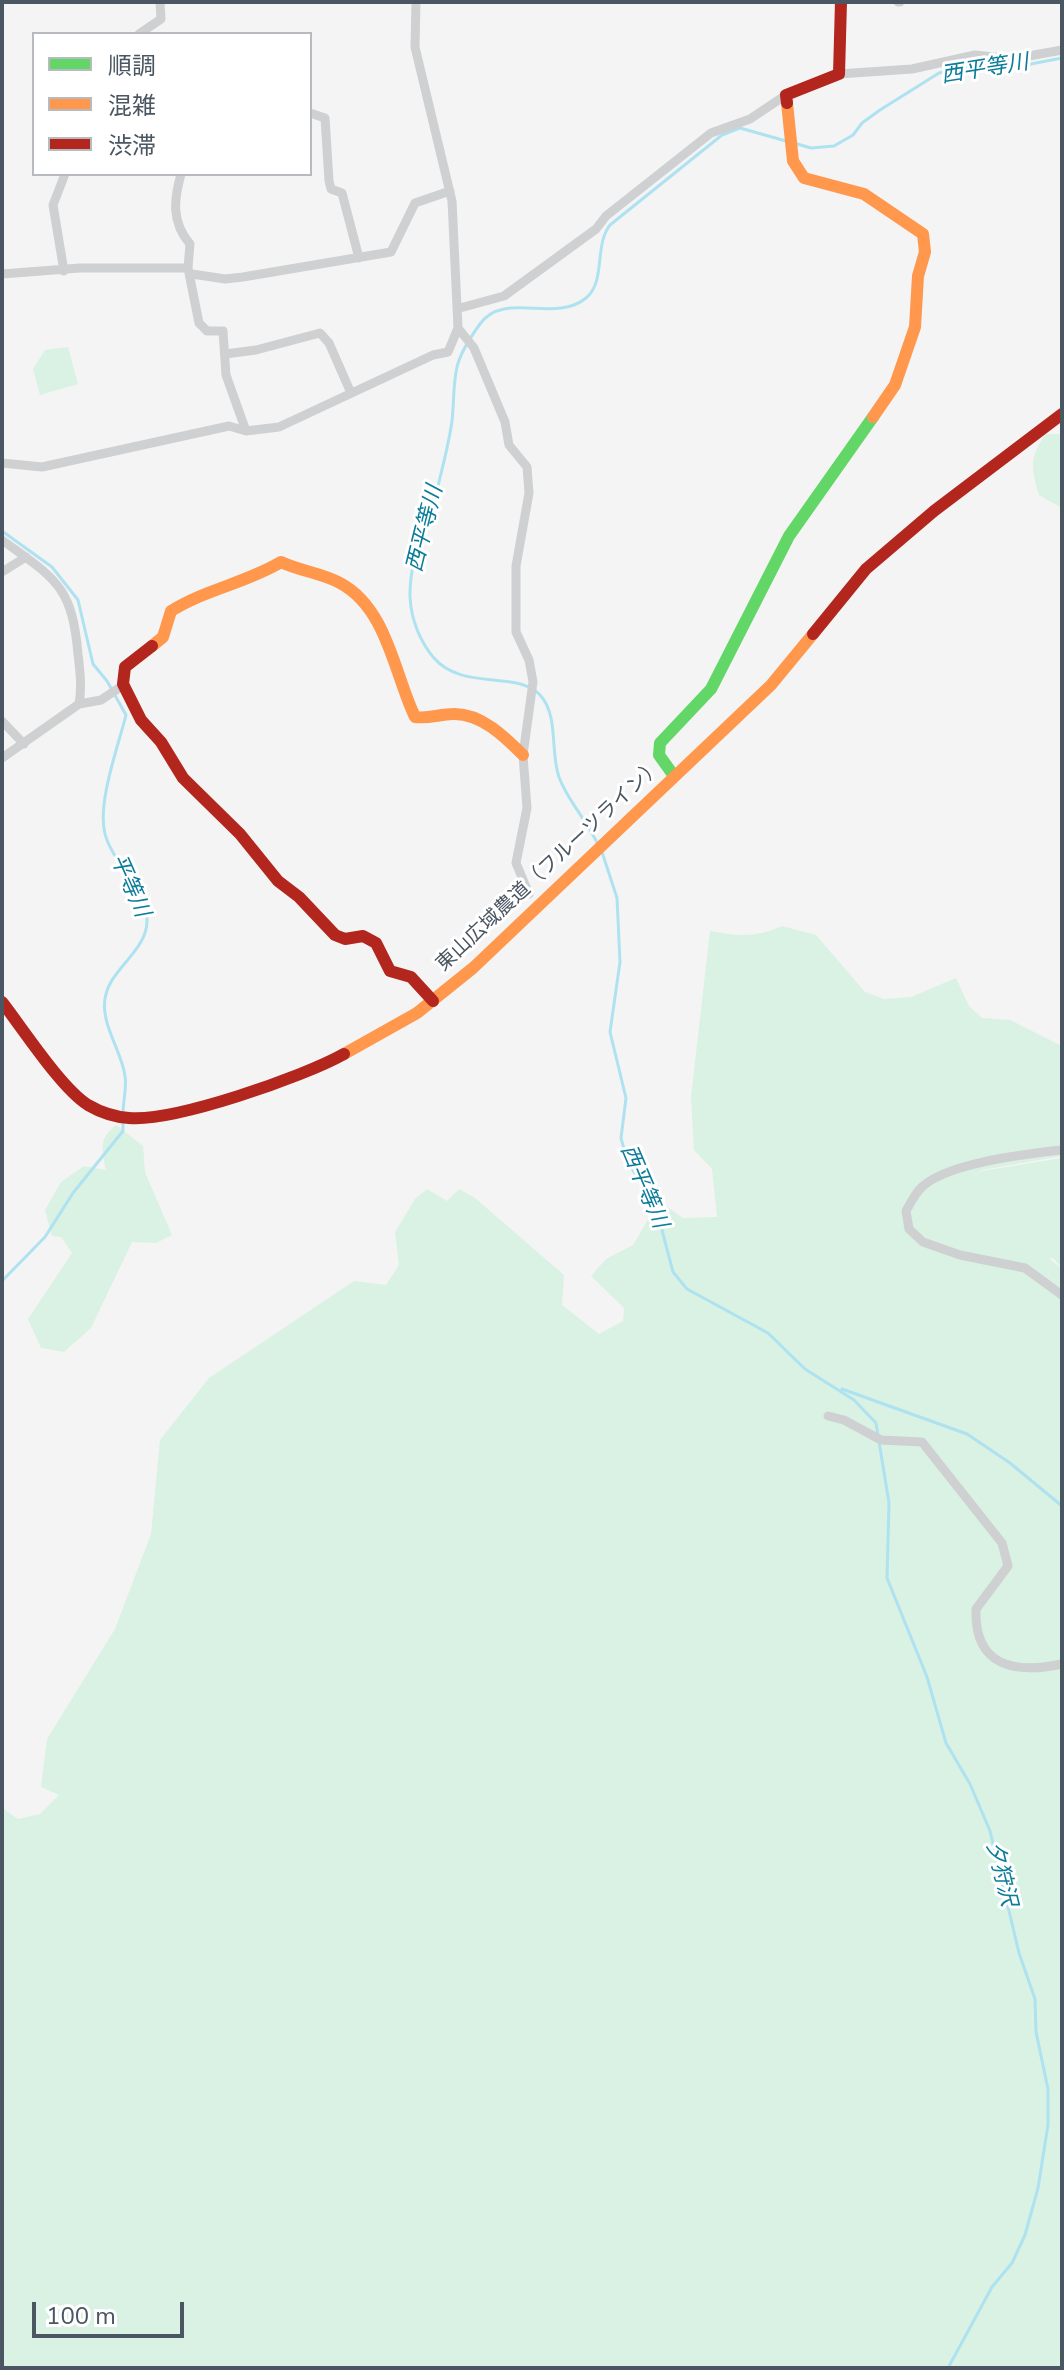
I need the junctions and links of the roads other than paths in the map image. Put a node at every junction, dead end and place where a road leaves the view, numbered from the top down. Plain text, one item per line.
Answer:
1 (160, 2) edge
2 (416, 2) edge
3 (841, 2) edge
4 (142, 32) edge
5 (1062, 50) edge
6 (839, 74) junction
7 (786, 95) junction
8 (312, 114) edge
9 (64, 176) edge
10 (181, 176) edge
11 (450, 191) junction
12 (359, 258) junction
13 (64, 271) junction
14 (190, 271) junction
15 (2, 274) edge
16 (460, 308) junction
17 (462, 332) junction
18 (225, 354) junction
19 (351, 393) junction
20 (1062, 414) edge
21 (246, 431) junction
22 (2, 463) edge
23 (2, 540) edge
24 (26, 557) junction
25 (2, 572) edge
26 (117, 689) junction
27 (79, 704) junction
28 (2, 721) edge
29 (24, 744) junction
30 (523, 755) junction
31 (2, 758) edge
32 (674, 776) junction
33 (529, 894) dead end
34 (433, 1001) junction
35 (2, 1002) edge
36 (1062, 1150) edge
37 (1062, 1295) edge
38 (828, 1416) dead end
39 (1062, 1664) edge

1 - 4 street
2 - 11 street
3 - 6 street
5 - 6 street
6 - 7 street
7 - 16 street
7 - 32 street
8 - 12 street
9 - 13 street
10 - 14 street
11 - 12 street
11 - 16 street
12 - 14 street
13 - 14 street
13 - 15 street
14 - 18 street
16 - 17 street
17 - 19 street
17 - 30 street
18 - 19 street
18 - 21 street
19 - 21 street
20 - 32 street, 東山広域農道（フルーツライン）
21 - 22 street
23 - 24 street
24 - 25 street
24 - 27 street
26 - 27 street
26 - 30 street
26 - 34 street
27 - 29 street
28 - 29 street
29 - 31 street
30 - 33 street
32 - 34 street, 東山広域農道（フルーツライン）
34 - 35 street, 東山広域農道（フルーツライン）
36 - 37 street
38 - 39 street

